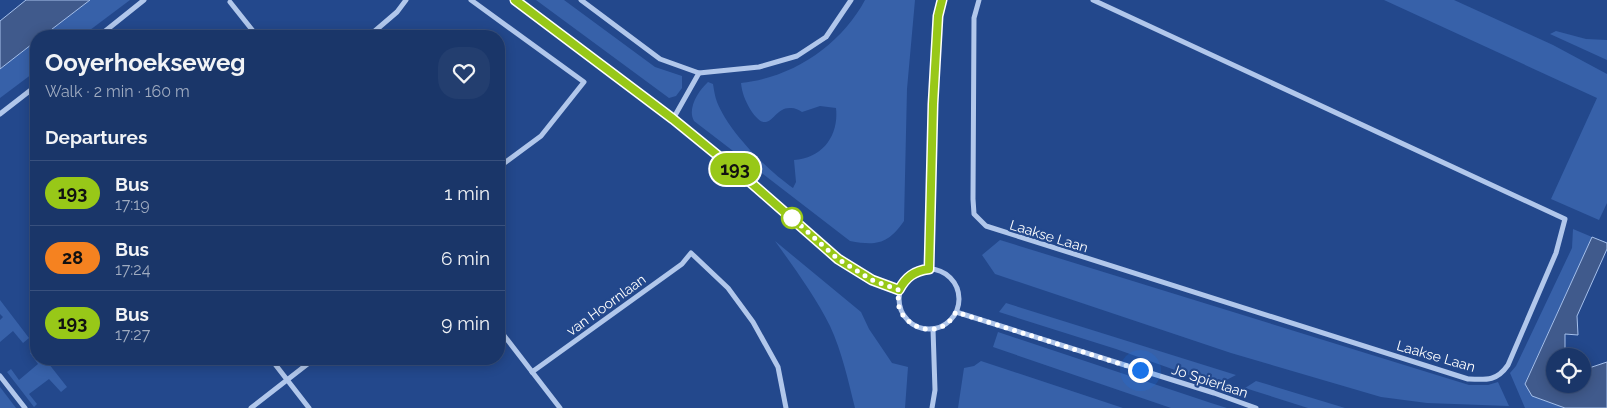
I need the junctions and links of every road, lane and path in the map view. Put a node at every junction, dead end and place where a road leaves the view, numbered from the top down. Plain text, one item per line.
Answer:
1 (144, 0) edge
2 (406, 0) edge
3 (471, 0) edge
4 (515, 0) edge
5 (581, 0) edge
6 (851, 0) edge
7 (942, 0) edge
8 (979, 0) edge
9 (1093, 0) edge
10 (230, 2) dead end
11 (106, 30) edge
12 (252, 30) edge
13 (376, 30) edge
14 (699, 73) junction
15 (30, 91) edge
16 (0, 114) edge
17 (673, 119) junction
18 (505, 163) edge
19 (929, 269) junction
20 (899, 290) junction
21 (956, 312) junction
22 (933, 329) junction
23 (505, 337) edge
24 (275, 365) edge
25 (306, 365) edge
26 (532, 372) junction
27 (0, 376) edge
28 (287, 380) junction
29 (25, 408) edge
30 (251, 408) edge
31 (309, 408) edge
32 (560, 408) edge
33 (786, 408) edge
34 (932, 408) edge
35 (1256, 408) edge

1 - 11 street
2 - 13 street
3 - 18 street
4 - 17 street
5 - 14 street
6 - 14 street
7 - 19 street
8 - 9 street, Laakse Laan
10 - 12 street
14 - 17 street
15 - 16 street
17 - 20 street
19 - 20 street
19 - 21 street
20 - 22 street
21 - 22 street
21 - 35 street, Jo Spierlaan
22 - 34 street
23 - 26 street
24 - 28 street
25 - 28 street
26 - 32 street
26 - 33 street, van Hoornlaan
27 - 29 street
28 - 30 street
28 - 31 street

